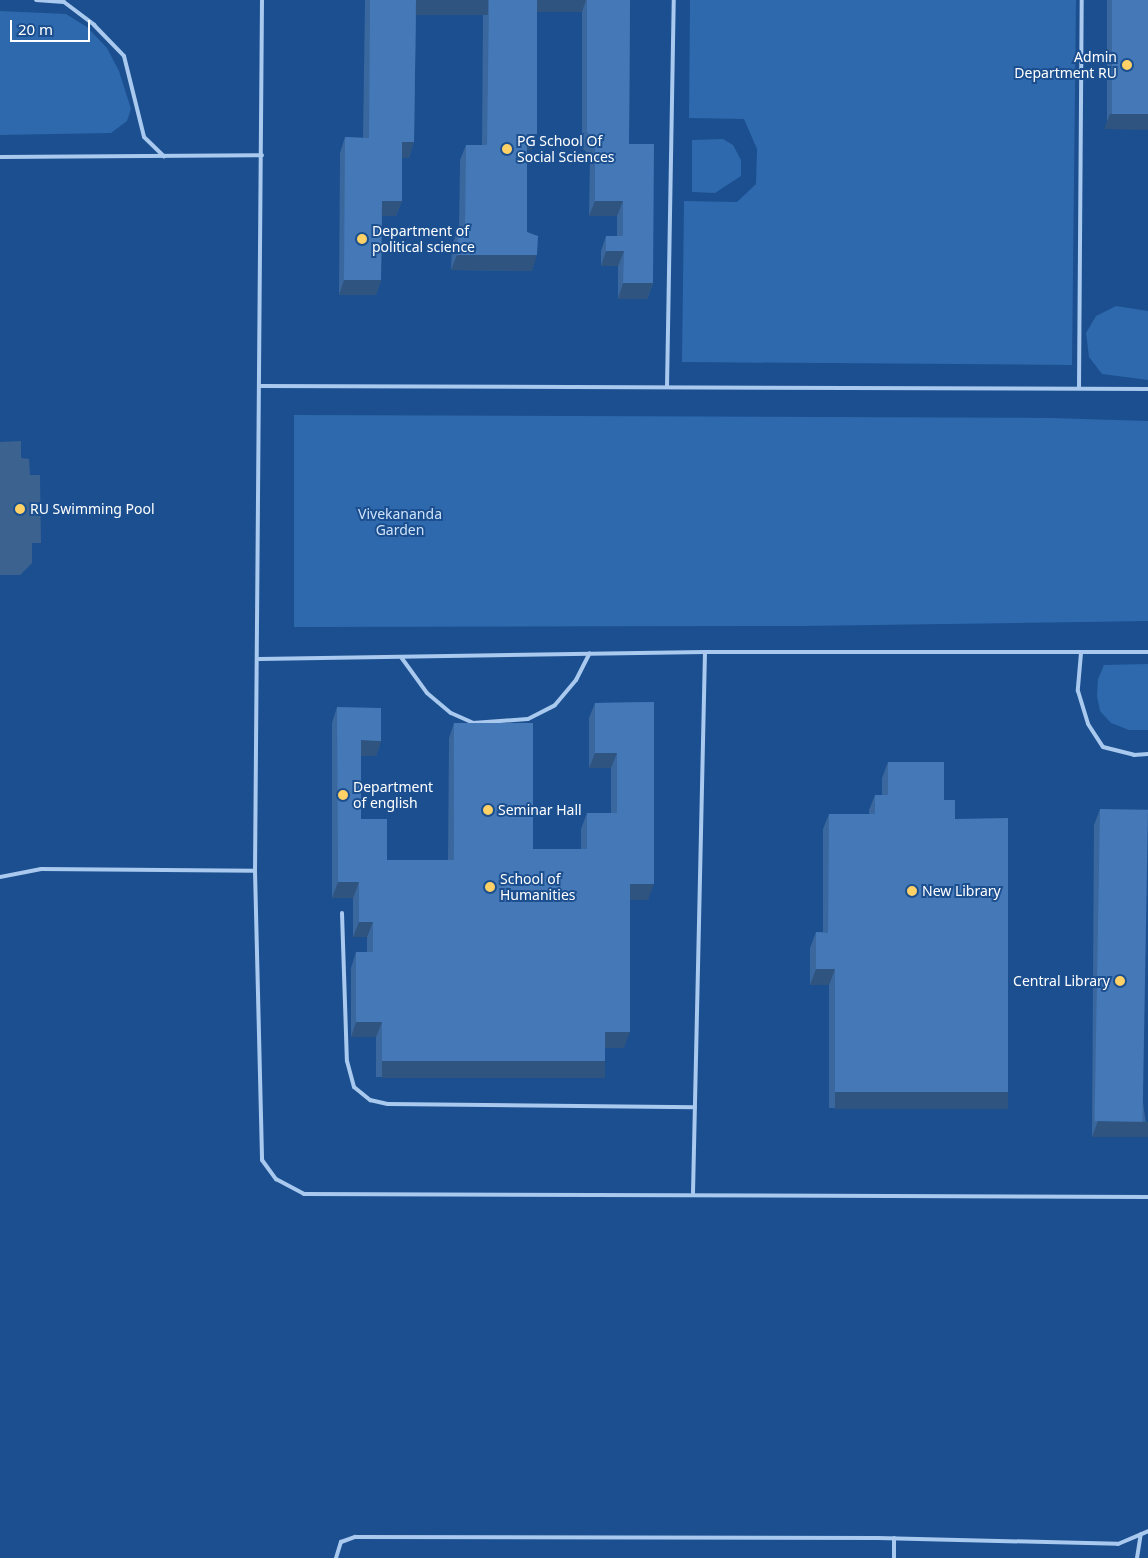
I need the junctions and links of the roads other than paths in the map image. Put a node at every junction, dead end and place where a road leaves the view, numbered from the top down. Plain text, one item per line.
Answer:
1 (36, 0) edge
2 (262, 0) edge
3 (674, 0) edge
4 (1082, 0) edge
5 (262, 155) junction
6 (0, 156) edge
7 (164, 156) junction
8 (260, 386) junction
9 (667, 387) junction
10 (1079, 388) junction
11 (1148, 389) edge
12 (705, 652) junction
13 (1148, 652) edge
14 (590, 653) junction
15 (1081, 653) junction
16 (402, 657) junction
17 (259, 659) junction
18 (1148, 754) edge
19 (255, 871) junction
20 (0, 877) edge
21 (342, 913) dead end
22 (695, 1107) junction
23 (693, 1193) junction
24 (1148, 1197) edge
25 (1148, 1531) edge
26 (1141, 1534) junction
27 (894, 1538) junction
28 (336, 1558) edge
29 (894, 1558) edge
30 (1137, 1558) edge

1 - 7 lane
2 - 5 lane
3 - 9 lane
4 - 10 lane
5 - 7 lane
5 - 8 lane
6 - 7 lane
8 - 9 lane
8 - 17 lane
9 - 10 lane
10 - 11 lane
12 - 14 lane
12 - 15 lane
12 - 22 lane
13 - 15 lane
14 - 16 lane
14 - 16 lane
15 - 18 lane
16 - 17 lane
17 - 19 lane
19 - 20 lane
19 - 23 lane
21 - 22 lane
22 - 23 lane
23 - 24 lane
25 - 26 lane
26 - 27 lane
26 - 30 lane
27 - 28 lane
27 - 29 lane

